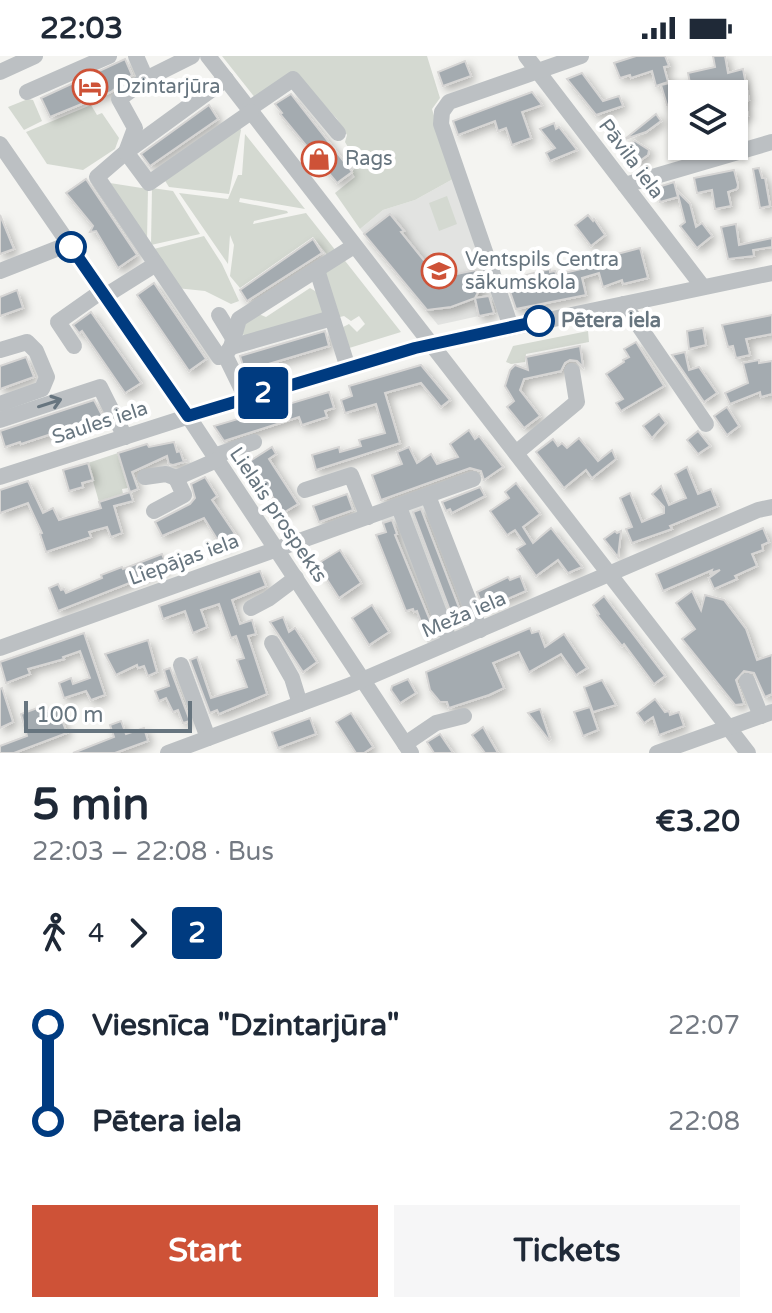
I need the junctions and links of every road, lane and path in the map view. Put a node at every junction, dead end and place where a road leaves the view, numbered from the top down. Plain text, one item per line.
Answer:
1 (35, 56) edge
2 (109, 56) edge
3 (136, 56) edge
4 (192, 56) edge
5 (208, 56) edge
6 (526, 56) edge
7 (581, 56) edge
8 (538, 71) junction
9 (0, 72) edge
10 (146, 79) junction
11 (226, 79) junction
12 (27, 92) dead end
13 (250, 110) junction
14 (338, 133) dead end
15 (772, 142) edge
16 (0, 144) edge
17 (126, 152) junction
18 (625, 185) junction
19 (69, 244) junction
20 (354, 246) junction
21 (156, 264) junction
22 (317, 270) junction
23 (0, 271) edge
24 (772, 273) edge
25 (703, 287) junction
26 (104, 293) junction
27 (624, 304) junction
28 (219, 315) dead end
29 (332, 318) junction
30 (511, 327) junction
31 (429, 344) junction
32 (74, 346) dead end
33 (230, 347) junction
34 (0, 350) edge
35 (348, 368) junction
36 (572, 371) dead end
37 (246, 398) junction
38 (0, 404) edge
39 (188, 416) junction
40 (0, 420) edge
41 (706, 424) dead end
42 (125, 437) junction
43 (254, 442) dead end
44 (516, 453) junction
45 (216, 458) junction
46 (1, 473) edge
47 (145, 477) dead end
48 (176, 478) junction
49 (473, 479) dead end
50 (305, 490) dead end
51 (428, 496) junction
52 (399, 507) junction
53 (772, 507) edge
54 (154, 511) dead end
55 (368, 517) junction
56 (276, 548) junction
57 (611, 574) junction
58 (296, 578) junction
59 (251, 608) dead end
60 (480, 630) junction
61 (450, 642) junction
62 (272, 643) dead end
63 (0, 648) edge
64 (181, 665) dead end
65 (363, 680) junction
66 (747, 681) dead end
67 (300, 704) junction
68 (766, 714) edge
69 (464, 716) dead end
70 (730, 727) junction
71 (208, 738) junction
72 (408, 748) edge
73 (168, 753) edge
74 (657, 753) edge
75 (748, 753) edge

1 - 9 street
2 - 12 street
3 - 10 street
4 - 10 street
5 - 11 street
6 - 8 street, Pāvila iela
7 - 8 street
8 - 18 street, Pāvila iela
8 - 30 street
10 - 17 street
11 - 13 street
11 - 17 street
13 - 14 street
13 - 17 street
13 - 20 street
15 - 18 street
16 - 19 street, Lielais prospekts
17 - 21 street
18 - 25 street, Pāvila iela
19 - 23 street
19 - 26 street, Lielais prospekts
20 - 22 street
20 - 31 street
21 - 26 street
21 - 33 street
22 - 29 street
22 - 33 street
24 - 25 street, Saules iela
25 - 27 street, Saules iela
26 - 32 street
26 - 39 street, Lielais prospekts
27 - 30 street, Saules iela
27 - 41 street
28 - 33 street
29 - 33 street
29 - 35 street
30 - 31 street, Saules iela
31 - 35 street, Saules iela
31 - 44 street
33 - 37 street
34 - 38 street
35 - 37 street, Saules iela
36 - 44 street
37 - 39 street, Saules iela
39 - 42 street, Saules iela
39 - 45 street, Lielais prospekts
40 -> 42 street
42 - 46 street, Saules iela
43 - 45 street
44 - 57 street
45 - 48 street
45 - 56 street, Lielais prospekts
47 - 48 street
48 - 54 street
49 - 51 street, Liepājas iela
50 - 55 street
51 - 52 street, Liepājas iela
51 - 60 street
52 - 55 street, Liepājas iela
52 - 61 street
53 - 57 street, Meža iela
55 - 56 street, Liepājas iela
56 - 58 street, Lielais prospekts
56 - 63 street, Liepājas iela
57 - 60 street, Meža iela
57 - 70 street
58 - 59 street
58 - 65 street, Lielais prospekts
60 - 61 street, Meža iela
61 - 65 street, Meža iela
62 - 67 street
64 - 71 street
65 - 67 street, Meža iela
65 - 72 street, Lielais prospekts
66 - 68 street
67 - 71 street, Meža iela
68 - 70 street
69 - 72 street
70 - 74 street
70 - 75 street
71 - 73 street, Meža iela

